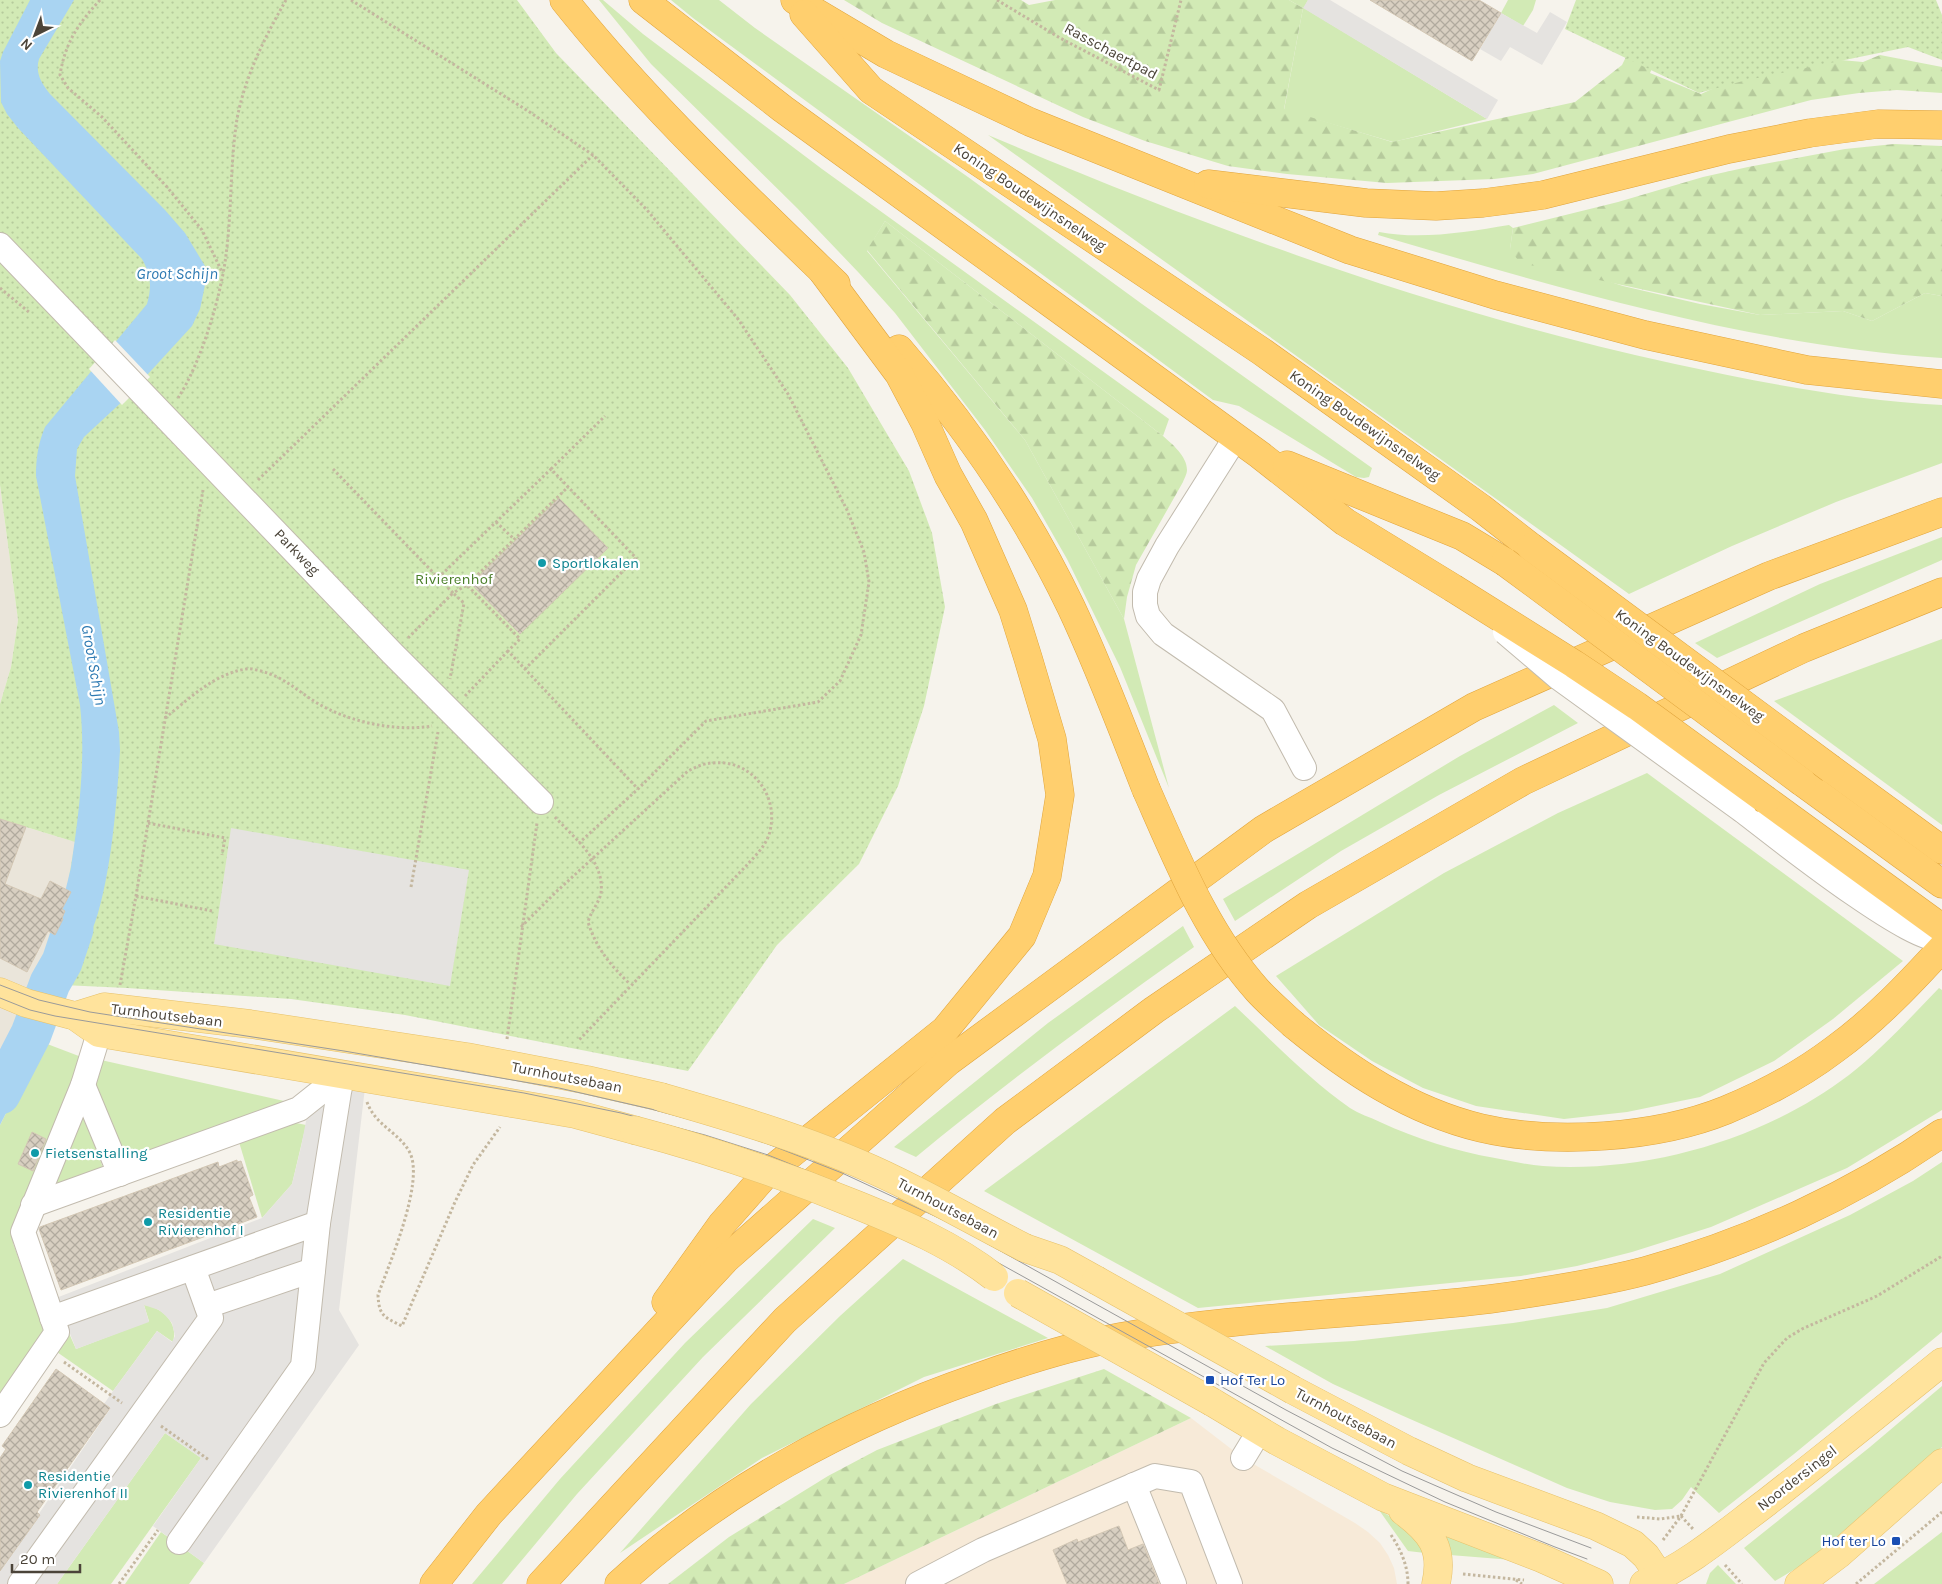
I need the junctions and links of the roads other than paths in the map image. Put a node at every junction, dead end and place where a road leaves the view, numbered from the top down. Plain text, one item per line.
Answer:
1 (564, 0) edge
2 (643, 0) edge
3 (793, 0) edge
4 (1942, 125) edge
5 (1171, 180) junction
6 (0, 245) edge
7 (823, 272) junction
8 (1942, 384) edge
9 (1236, 437) junction
10 (1260, 455) junction
11 (1942, 512) edge
12 (1942, 592) edge
13 (1304, 768) dead end
14 (541, 802) road end
15 (1942, 850) edge
16 (1942, 884) edge
17 (1868, 889) junction
18 (1942, 928) edge
19 (1942, 939) edge
20 (1942, 948) edge
21 (0, 992) edge
22 (66, 1014) junction
23 (99, 1033) junction
24 (343, 1074) junction
25 (83, 1085) junction
26 (1942, 1133) edge
27 (120, 1174) junction
28 (33, 1205) junction
29 (318, 1223) junction
30 (193, 1268) junction
31 (313, 1270) junction
32 (207, 1306) junction
33 (52, 1318) junction
34 (1942, 1362) edge
35 (601, 1394) junction
36 (0, 1415) edge
37 (1260, 1430) junction
38 (1243, 1458) dead end
39 (1942, 1464) edge
40 (1134, 1485) junction
41 (1383, 1497) junction
42 (179, 1542) road end
43 (1652, 1582) edge
44 (20, 1584) edge
45 (434, 1584) edge
46 (541, 1584) edge
47 (619, 1584) edge
48 (918, 1584) edge
49 (1174, 1584) edge
50 (1230, 1584) edge
51 (1436, 1584) edge
52 (1599, 1584) edge
53 (1799, 1584) edge

1 - 7 highway
2 - 9 highway
3 - 5 highway
3 - 15 highway, Koning Boudewijnsnelweg, bridge
4 - 5 highway
5 - 8 highway
6 - 14 street, Parkweg
7 - 20 highway, bridge
7 - 35 highway
9 - 10 highway
9 - 13 street
10 - 16 highway, bridge
10 - 17 highway, bridge
11 - 35 highway
12 - 46 highway
17 - 18 highway
17 - 19 street
21 - 22 main road
22 - 23 main road, Turnhoutsebaan
22 - 43 main road, Turnhoutsebaan, bridge
23 - 24 main road, Turnhoutsebaan
23 - 25 street
24 - 27 street
24 - 29 street
24 - 37 main road, Turnhoutsebaan, bridge
25 - 27 street
25 - 28 street
26 - 47 highway
27 - 28 street
28 - 33 street
29 - 30 street
29 - 31 street
30 - 32 street
30 - 33 street
31 - 32 street
31 - 42 street
32 - 44 street
33 - 36 street
34 - 43 main road, Noordersingel
35 - 45 highway
37 - 38 street
37 - 41 main road, Turnhoutsebaan
39 - 53 main road
40 - 48 street
40 - 49 street
40 - 50 street
41 - 51 main road
41 - 52 main road, Turnhoutsebaan

